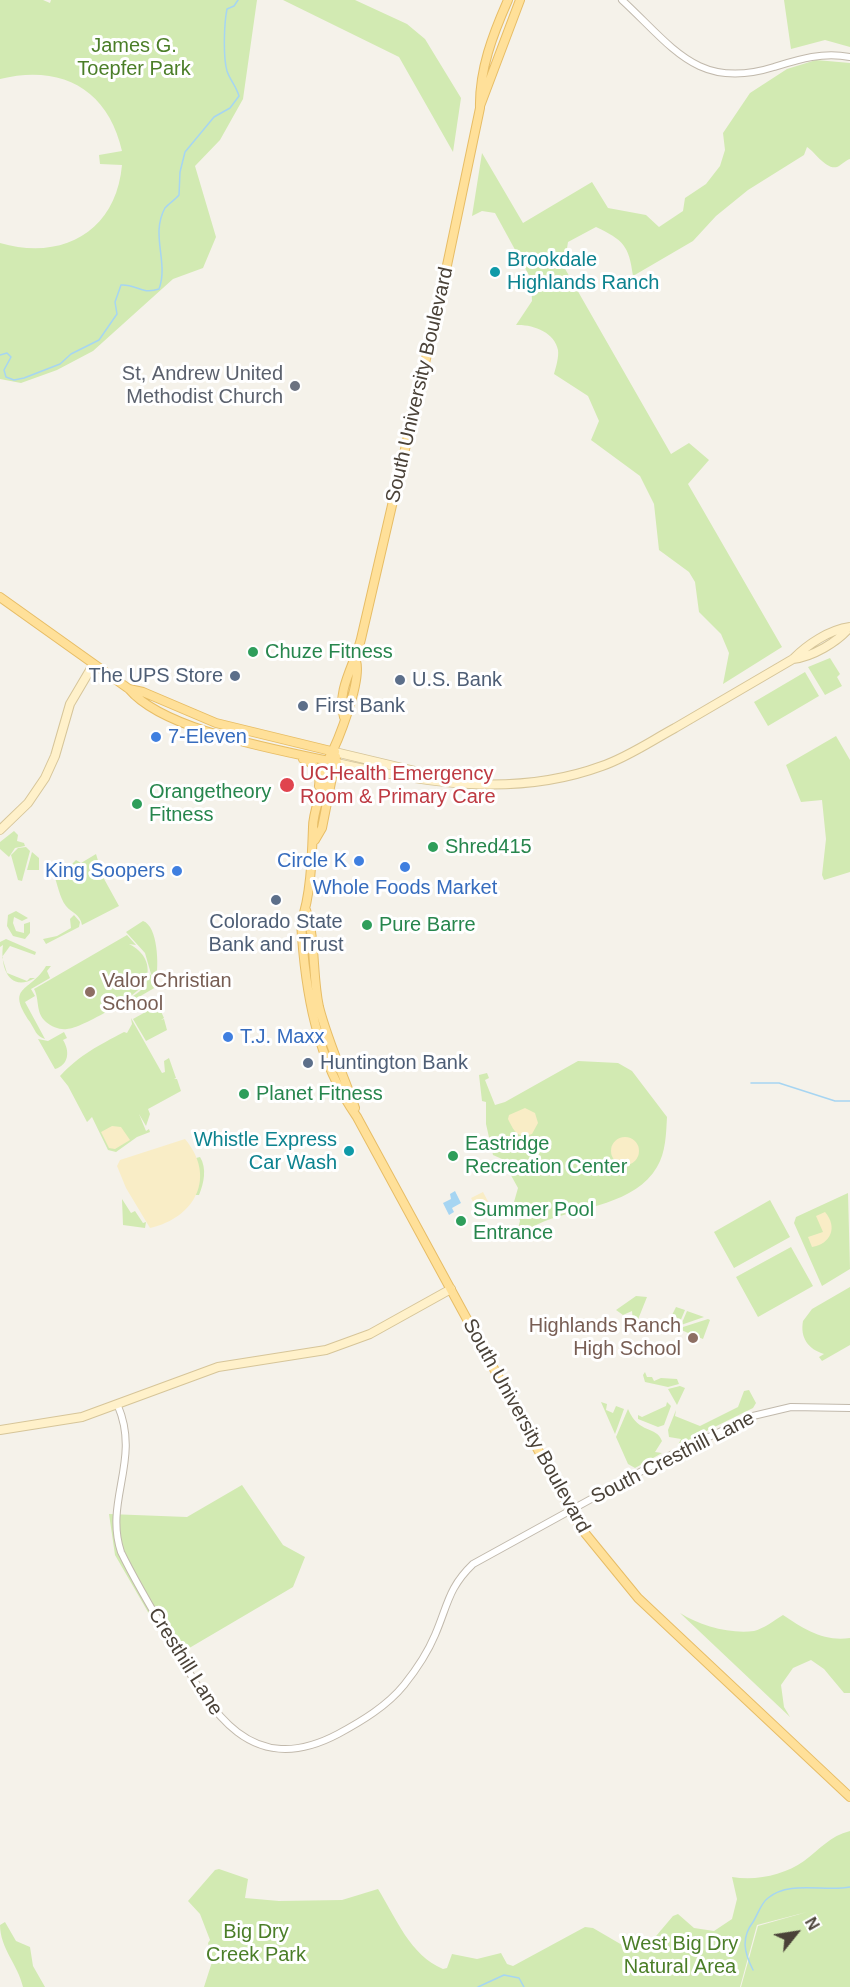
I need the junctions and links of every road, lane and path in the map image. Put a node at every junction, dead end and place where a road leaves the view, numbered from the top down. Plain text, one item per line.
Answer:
1 (508, 0) edge
2 (520, 0) edge
3 (622, 0) edge
4 (500, 20) junction
5 (850, 57) edge
6 (492, 75) junction
7 (480, 108) junction
8 (0, 597) edge
9 (793, 659) junction
10 (93, 665) junction
11 (129, 689) junction
12 (286, 751) junction
13 (335, 752) junction
14 (333, 762) junction
15 (430, 779) junction
16 (319, 802) junction
17 (0, 830) edge
18 (314, 840) junction
19 (306, 909) junction
20 (304, 966) junction
21 (318, 998) junction
22 (357, 1117) junction
23 (451, 1289) junction
24 (118, 1406) junction
25 (850, 1408) edge
26 (0, 1430) edge
27 (570, 1510) junction
28 (850, 1797) edge

1 - 4 main road, South University Boulevard
2 - 6 main road, South University Boulevard
3 - 5 street
4 - 6 main road
4 - 7 main road, South University Boulevard
6 - 7 main road, South University Boulevard
7 - 13 main road, South University Boulevard
8 - 10 main road
9 - 9 main road
9 - 15 main road
10 - 11 main road
10 - 17 main road
11 - 12 main road
11 - 13 main road
12 - 14 main road
12 - 16 main road
13 - 14 main road, South University Boulevard
13 - 15 main road
14 - 15 main road
14 - 16 main road, South University Boulevard
14 - 18 main road, South University Boulevard
16 - 18 main road, South University Boulevard
18 - 19 main road, South University Boulevard
19 - 20 main road, South University Boulevard
19 - 21 main road, South University Boulevard
20 - 21 main road
20 - 22 main road, South University Boulevard
21 - 22 main road, South University Boulevard
22 - 23 main road, South University Boulevard
23 - 24 main road
23 - 27 main road, South University Boulevard
24 - 26 main road
24 - 27 street, Cresthill Lane
25 - 27 street, South Cresthill Lane
27 - 28 main road, South University Boulevard

